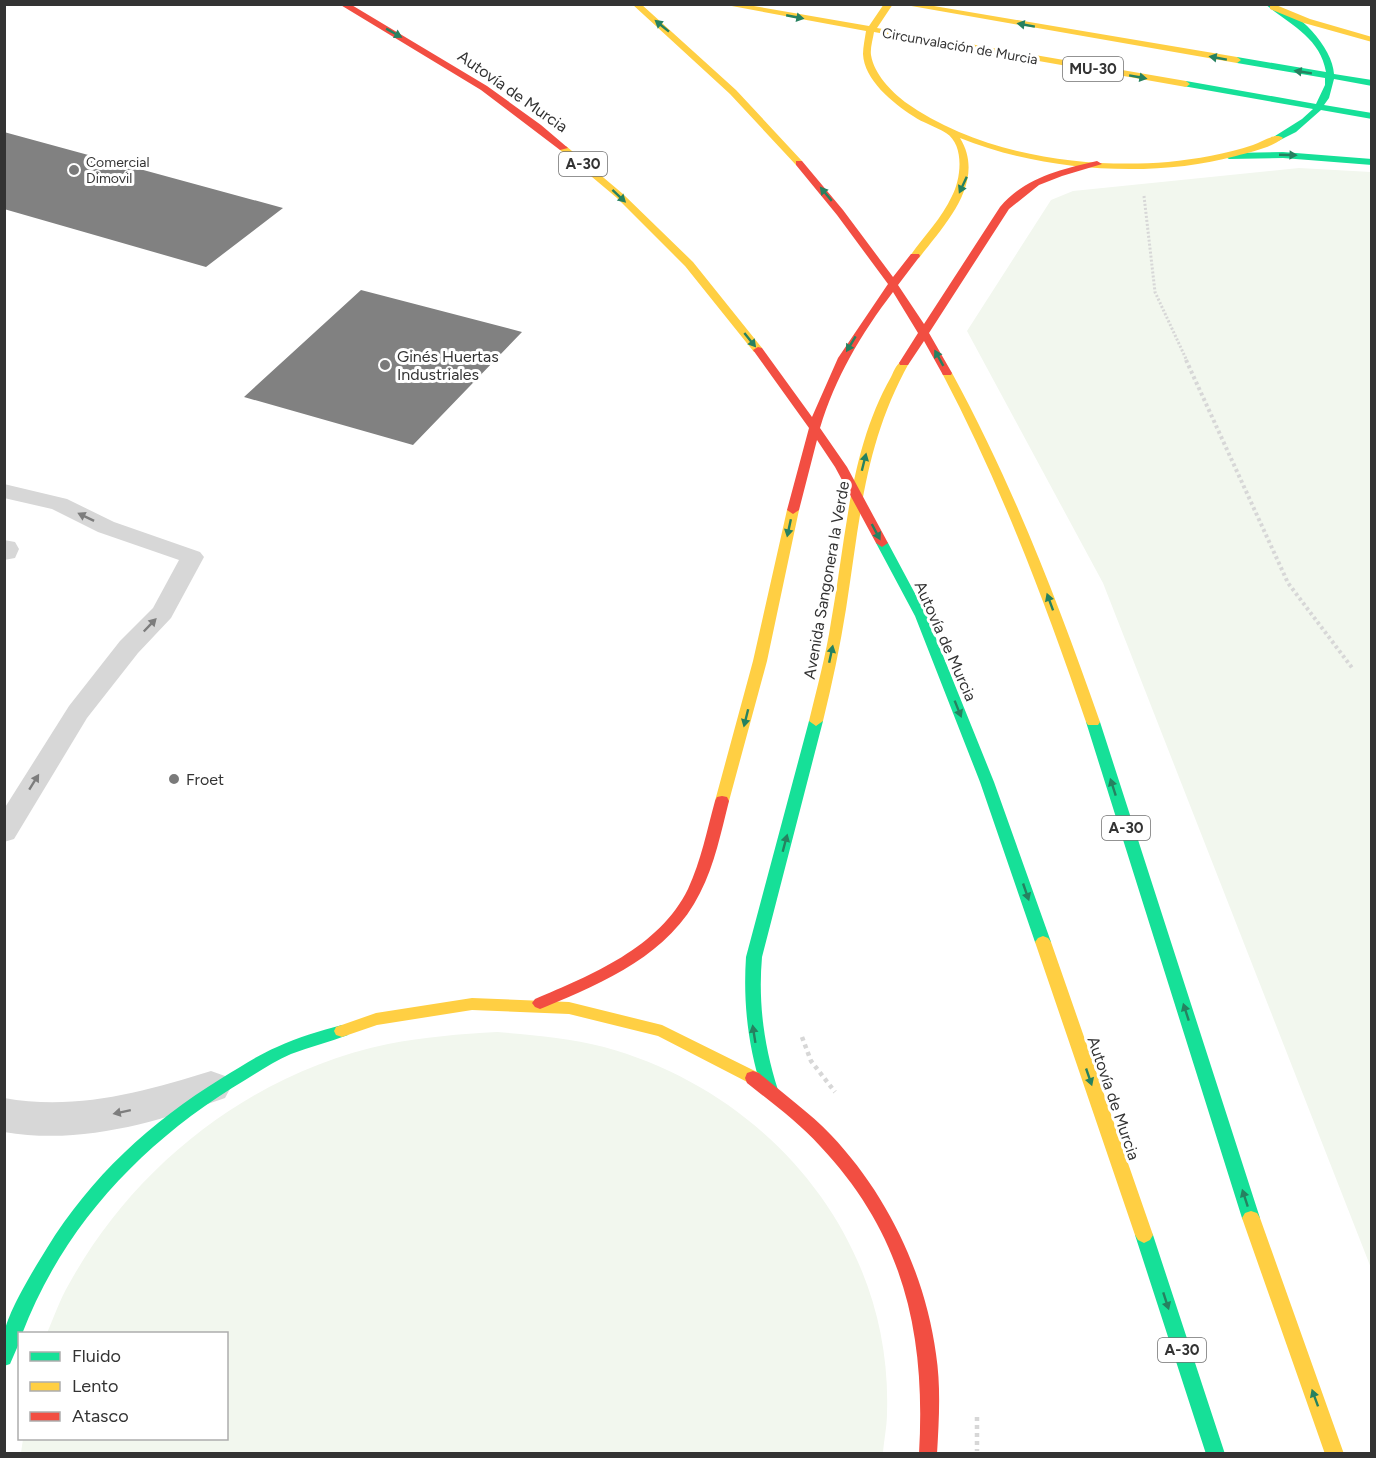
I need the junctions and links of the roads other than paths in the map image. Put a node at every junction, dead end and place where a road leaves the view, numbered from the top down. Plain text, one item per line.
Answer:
1 (343, 4) edge
2 (636, 4) edge
3 (725, 4) edge
4 (889, 4) edge
5 (904, 4) edge
6 (1271, 6) edge
7 (1371, 40) edge
8 (1371, 83) edge
9 (1371, 116) edge
10 (951, 132) junction
11 (1229, 156) junction
12 (1371, 162) edge
13 (1097, 164) junction
14 (4, 491) edge
15 (4, 832) edge
16 (537, 1004) junction
17 (218, 1084) junction
18 (770, 1090) junction
19 (4, 1115) edge
20 (6, 1342) edge
21 (928, 1454) edge
22 (1216, 1454) edge
23 (1335, 1454) edge

1 -> 22 main road, Autovía de Murcia / A-30
23 -> 2 main road, A-30
3 -> 9 main road, Circunvalación de Murcia / MU-30
4 - 10 main road
8 -> 5 main road, Circunvalación de Murcia / MU-30
6 - 7 main road
6 - 11 main road
10 - 13 main road
10 -> 16 main road
11 -> 12 main road
11 - 13 main road
18 -> 13 main road, Avenida Sangonera la Verde
15 -> 14 lane
16 - 17 main road
16 - 18 main road
17 -> 19 street
17 - 20 main road
18 - 21 main road

